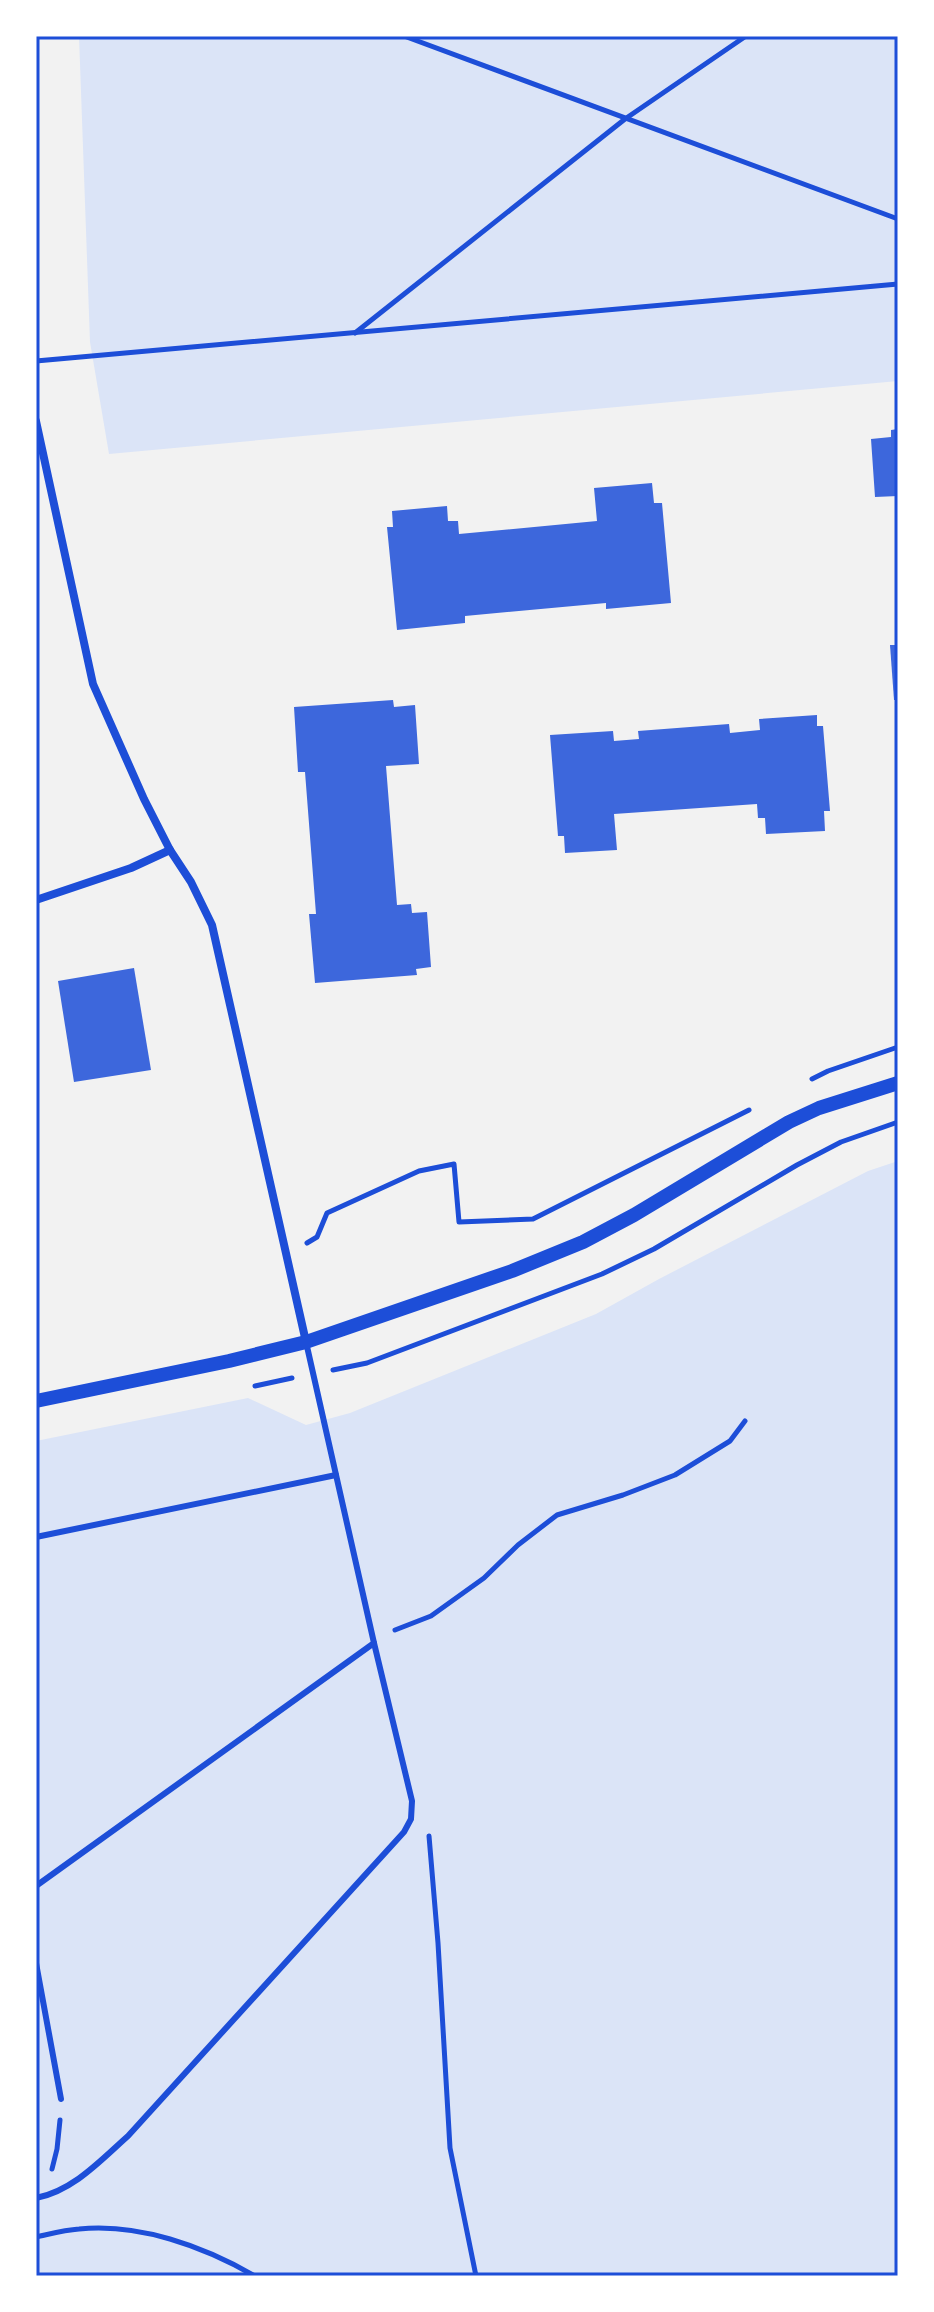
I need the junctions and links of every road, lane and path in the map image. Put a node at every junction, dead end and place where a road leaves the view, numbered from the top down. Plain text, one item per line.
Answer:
1 (404, 36) edge
2 (746, 36) edge
3 (625, 119) junction
4 (898, 219) edge
5 (898, 284) edge
6 (355, 333) junction
7 (36, 361) edge
8 (36, 421) edge
9 (170, 850) junction
10 (36, 900) edge
11 (898, 1047) edge
12 (898, 1083) edge
13 (800, 1085) dead end
14 (757, 1107) dead end
15 (285, 1254) junction
16 (306, 1342) junction
17 (36, 1401) edge
18 (745, 1421) dead end
19 (336, 1475) junction
20 (36, 1537) edge
21 (388, 1632) dead end
22 (374, 1643) junction
23 (429, 1836) dead end
24 (36, 1886) edge
25 (36, 1963) edge
26 (61, 2099) joint
27 (45, 2197) junction
28 (36, 2198) edge
29 (36, 2237) edge
30 (255, 2276) edge
31 (476, 2276) edge

1 - 3 path
2 - 3 path
3 - 4 path
3 - 6 path
5 - 6 path
6 - 7 path
8 - 9 street
9 - 10 street
9 - 15 street
11 - 13 path
12 - 16 street
14 - 15 path
15 - 16 street
16 - 17 street
16 - 19 lane
18 - 21 path
19 - 20 lane
19 - 22 lane
22 - 24 lane
22 - 27 lane
23 - 31 path
25 - 26 lane
26 - 27 path
27 - 28 lane
29 - 30 path

